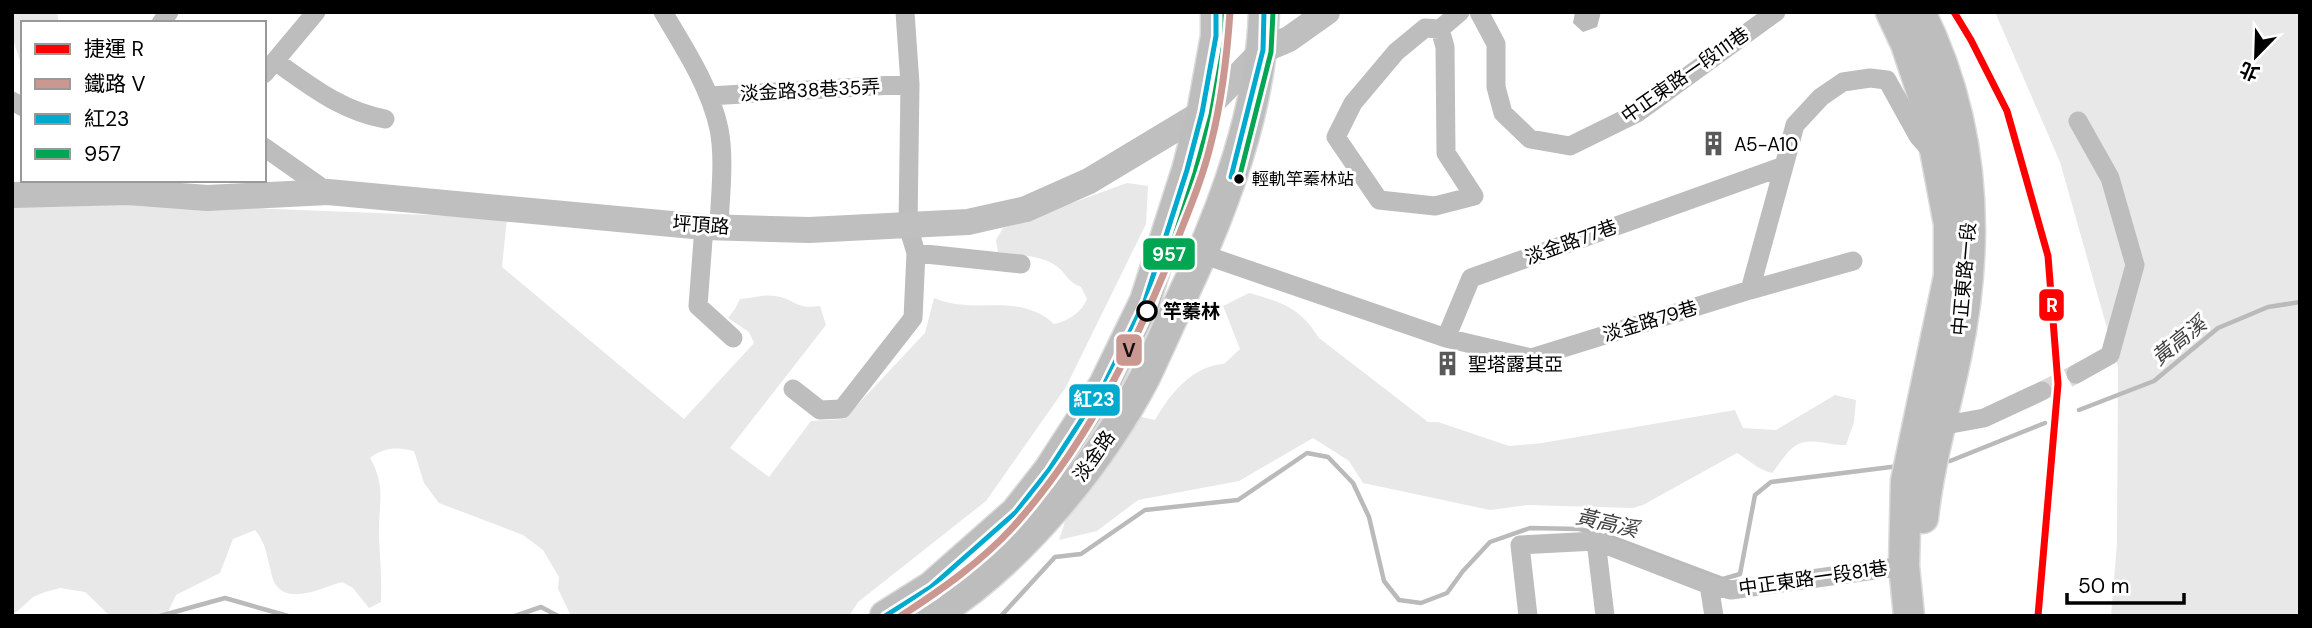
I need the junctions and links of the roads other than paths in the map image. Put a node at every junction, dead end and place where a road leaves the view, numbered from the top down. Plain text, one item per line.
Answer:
1 (316, 12) edge
2 (663, 12) edge
3 (905, 12) edge
4 (1216, 12) edge
5 (1264, 12) edge
6 (1327, 12) edge
7 (1461, 12) edge
8 (1479, 12) edge
9 (1776, 12) edge
10 (1891, 12) edge
11 (1920, 12) edge
12 (1440, 29) junction
13 (1263, 50) junction
14 (270, 68) edge
15 (910, 84) junction
16 (709, 96) junction
17 (1202, 113) junction
18 (385, 119) dead end
19 (2078, 121) dead end
20 (266, 148) edge
21 (1938, 158) junction
22 (1784, 166) junction
23 (122, 186) edge
24 (328, 192) junction
25 (12, 195) edge
26 (908, 226) junction
27 (711, 227) junction
28 (1162, 243) junction
29 (916, 253) junction
30 (1202, 254) junction
31 (1853, 261) dead end
32 (1021, 264) dead end
33 (1750, 290) junction
34 (733, 338) dead end
35 (1446, 338) junction
36 (2076, 374) tunnel mouth
37 (793, 389) dead end
38 (2042, 391) tunnel mouth
39 (1930, 419) junction
40 (1917, 482) junction
41 (1595, 541) junction
42 (1904, 566) junction
43 (1709, 585) junction
44 (885, 616) edge
45 (933, 616) edge
46 (1528, 616) edge
47 (1605, 616) edge
48 (1714, 616) edge
49 (1909, 616) edge
50 (1927, 616) edge

1 - 14 street
2 - 16 street
3 - 15 street
4 - 17 main road, 淡金路
5 - 13 main road, 淡金路
6 - 13 street, 坪頂路
7 - 12 street
8 - 9 street, 中正東路一段111巷
10 - 21 main road, 中正東路一段
11 - 39 main road, 中正東路一段
12 - 12 street
13 - 17 street, 坪頂路
13 - 30 main road, 淡金路
14 - 18 street
15 - 16 street, 淡金路38巷35弄
15 - 26 street
16 - 27 street
17 - 26 street, 坪頂路
17 - 28 main road, 淡金路
19 - 36 street
20 - 24 street
21 - 22 street
21 - 39 main road, 中正東路一段
22 - 33 street
22 - 35 street, 淡金路77巷
23 - 24 street, 坪頂路
23 - 25 street, 坪頂路
24 - 27 street, 坪頂路
26 - 27 street, 坪頂路
26 - 29 street
27 - 34 street
28 - 30 street
28 - 44 main road, 淡金路
29 - 32 street
29 - 37 street
30 - 35 street
30 - 45 main road, 淡金路
31 - 33 street, 淡金路79巷
33 - 35 street, 淡金路79巷
38 - 39 street
39 - 40 main road
40 - 42 main road
40 - 50 main road
41 - 43 street, 中正東路一段81巷
41 - 46 street, 中正東路一段81巷
41 - 47 street
42 - 43 street, 中正東路一段81巷
42 - 49 main road
43 - 48 street

